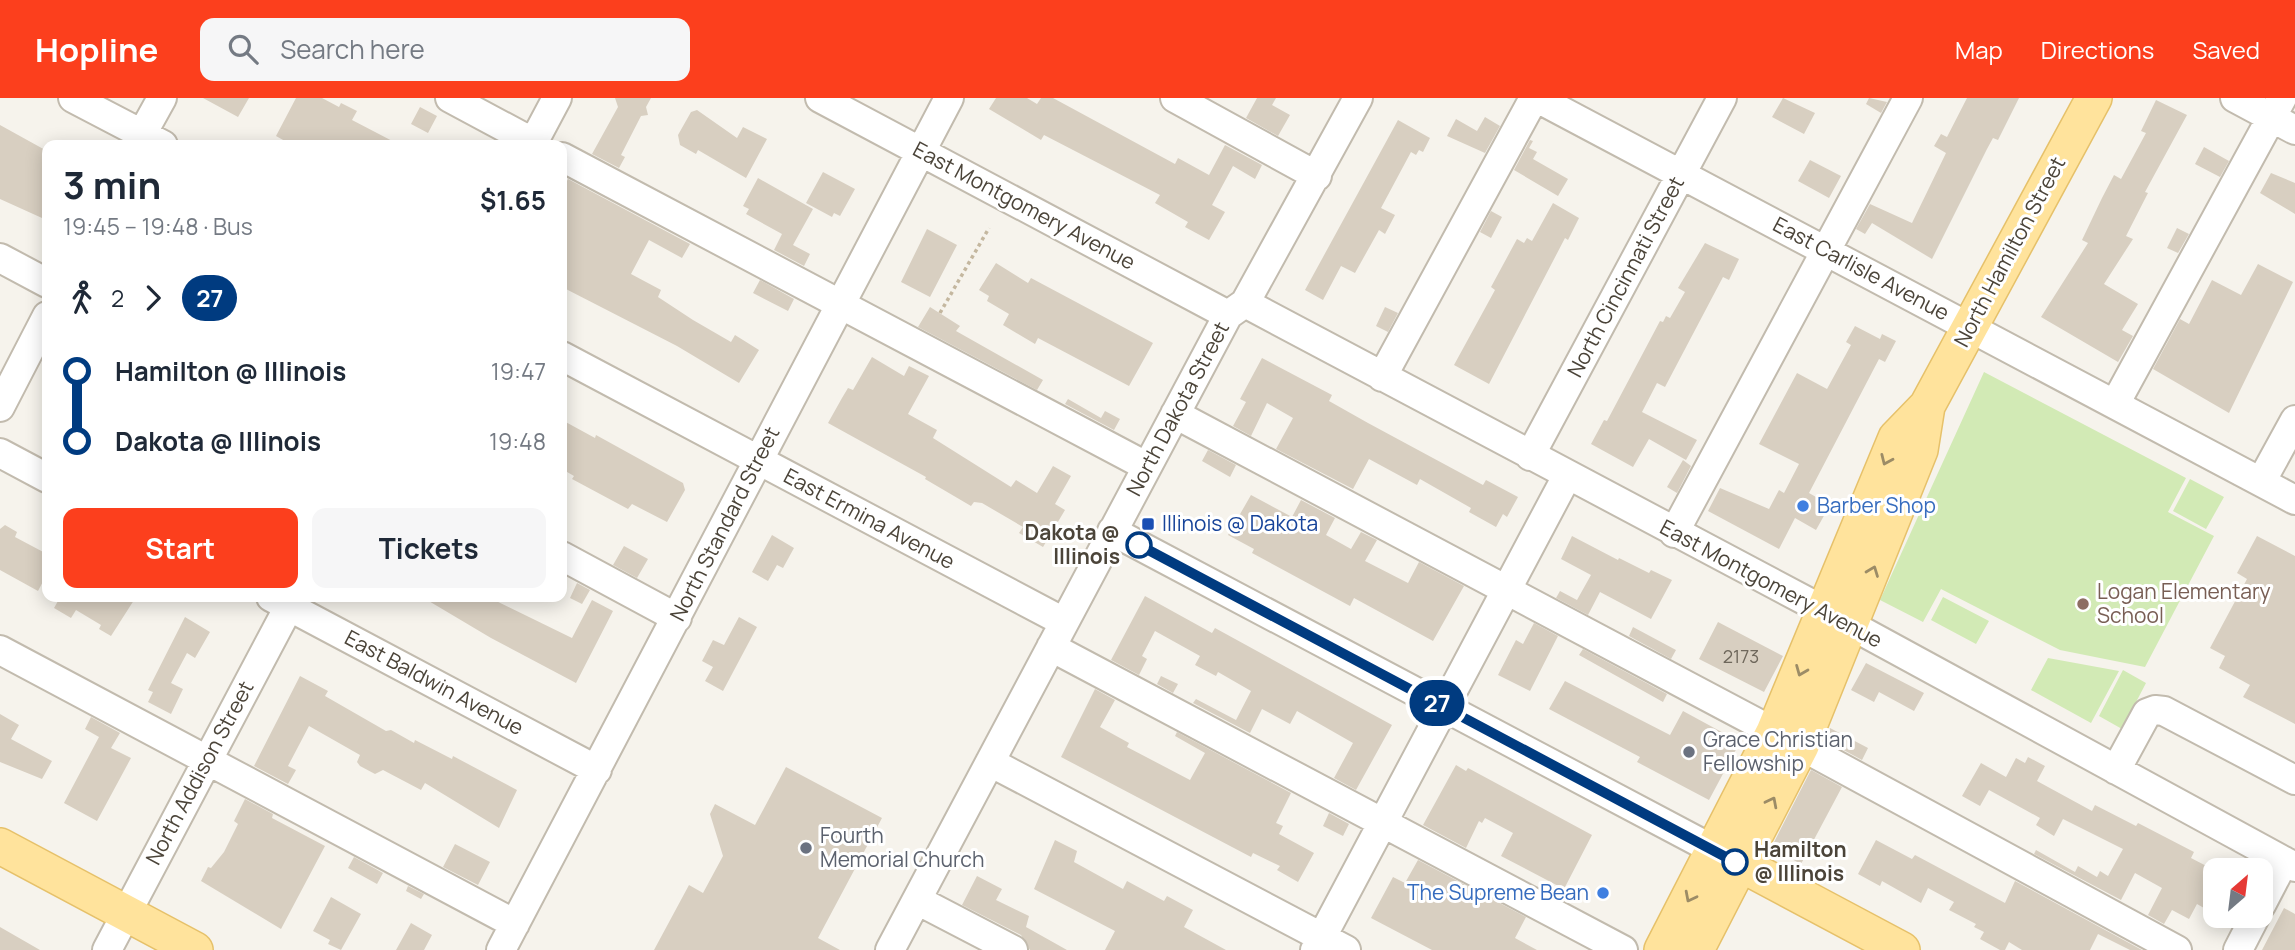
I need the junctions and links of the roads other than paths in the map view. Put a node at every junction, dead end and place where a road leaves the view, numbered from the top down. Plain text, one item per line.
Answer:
1 (73, 98) edge
2 (162, 98) edge
3 (450, 98) edge
4 (556, 98) edge
5 (820, 98) edge
6 (949, 98) edge
7 (1175, 98) edge
8 (1358, 98) edge
9 (1536, 98) edge
10 (1722, 98) edge
11 (1908, 98) edge
12 (2094, 98) edge
13 (2235, 98) edge
14 (2283, 115) edge
15 (144, 140) edge
16 (148, 140) edge
17 (528, 140) edge
18 (537, 140) edge
19 (920, 151) junction
20 (567, 160) edge
21 (1682, 173) junction
22 (1317, 176) junction
23 (1825, 251) junction
24 (0, 258) edge
25 (42, 280) edge
26 (840, 304) junction
27 (1236, 309) junction
28 (42, 326) edge
29 (1969, 328) junction
30 (567, 359) edge
31 (1382, 377) junction
32 (2115, 404) junction
33 (0, 407) edge
34 (1175, 414) junction
35 (2295, 419) edge
36 (0, 453) edge
37 (1530, 456) junction
38 (758, 460) junction
39 (1146, 466) junction
40 (42, 475) edge
41 (1566, 476) junction
42 (2262, 482) junction
43 (2295, 500) edge
44 (1112, 531) junction
45 (1674, 533) junction
46 (567, 559) edge
47 (1506, 590) junction
48 (284, 602) edge
49 (289, 602) edge
50 (677, 618) junction
51 (1838, 618) junction
52 (1064, 622) junction
53 (1051, 647) junction
54 (0, 650) edge
55 (1444, 707) junction
56 (1788, 739) junction
57 (208, 760) junction
58 (990, 762) junction
59 (597, 770) junction
60 (2116, 770) junction
61 (2295, 780) edge
62 (1382, 824) junction
63 (0, 846) edge
64 (1727, 857) junction
65 (2290, 864) edge
66 (2273, 888) edge
67 (917, 900) junction
68 (126, 914) junction
69 (515, 924) junction
70 (2249, 928) edge
71 (1328, 946) edge
72 (107, 950) edge
73 (195, 950) edge
74 (502, 950) edge
75 (890, 950) edge
76 (1013, 950) edge
77 (1623, 950) edge
78 (1662, 950) edge
79 (1696, 950) edge
80 (1902, 950) edge
81 (2177, 950) edge
82 (2238, 950) edge

1 - 15 street
2 - 16 street
3 - 17 street
4 - 18 street
5 - 19 street, East Montgomery Avenue
6 - 19 street, North Standard Street
7 - 22 street
8 - 22 street, North Dakota Street
9 - 21 street, East Carlisle Avenue
9 - 31 street
10 - 21 street, North Cincinnati Street
11 - 23 street
12 - 29 main road, North Hamilton Street
13 - 14 street
14 - 32 street
19 - 26 street, North Standard Street
19 - 27 street, East Montgomery Avenue
20 - 26 street
21 - 23 street, East Carlisle Avenue
21 - 37 street, North Cincinnati Street
22 - 27 street, North Dakota Street
23 - 29 street, East Carlisle Avenue
23 - 45 street
24 - 25 street
26 - 38 street, North Standard Street
26 - 39 street
27 - 31 street, East Montgomery Avenue
27 - 34 street, North Dakota Street
28 - 33 street
29 - 32 street, East Carlisle Avenue
29 - 51 main road, North Hamilton Street
30 - 38 street, East Ermina Avenue
31 - 37 street, East Montgomery Avenue
32 - 42 street, East Carlisle Avenue
34 - 39 street, North Dakota Street
34 - 47 street
35 - 42 street
36 - 40 street
37 - 41 street, East Montgomery Avenue
38 - 50 street, North Standard Street
38 - 52 street, East Ermina Avenue
39 - 44 street, North Dakota Street
41 - 45 street, East Montgomery Avenue
41 - 47 street
42 - 43 street, East Carlisle Avenue
44 - 52 street, North Dakota Street
44 - 55 street
45 - 51 street, East Montgomery Avenue
46 - 50 street
47 - 55 street
47 - 56 street
48 - 57 street, North Addison Street
49 - 59 street, East Baldwin Avenue
50 - 59 street, North Standard Street
51 - 56 main road, North Hamilton Street
51 - 60 street, East Montgomery Avenue
52 - 53 street, North Dakota Street
53 - 58 street, North Dakota Street
53 - 62 street
54 - 57 street
55 - 62 street
55 - 64 street
56 - 64 main road, North Hamilton Street
56 - 81 street
57 - 68 street, North Addison Street
57 - 69 street
58 - 67 street, North Dakota Street
58 - 71 street
59 - 69 street, North Standard Street
60 - 61 street
60 - 65 street, East Montgomery Avenue
62 - 71 street
62 - 77 street
63 - 68 main road
64 -> 78 main road, North Hamilton Street
64 - 79 main road, North Hamilton Street
64 - 80 main road
65 - 66 street
67 - 75 street, North Dakota Street
67 - 76 street
68 - 72 street, North Addison Street
68 - 73 main road
69 - 74 street, North Standard Street
70 - 82 street

